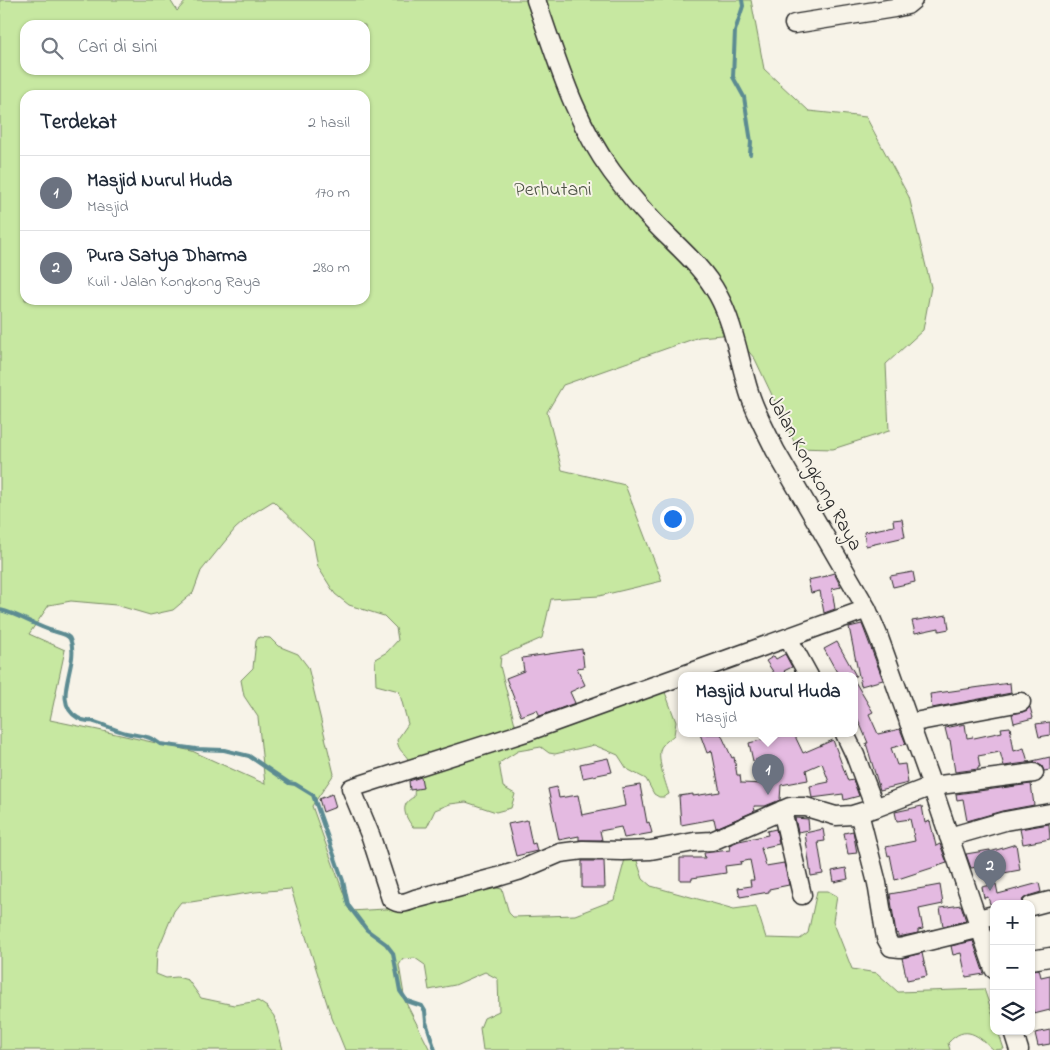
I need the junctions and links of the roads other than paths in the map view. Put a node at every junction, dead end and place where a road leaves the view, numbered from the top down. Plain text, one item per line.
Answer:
1 (536, 0) edge
2 (913, 0) edge
3 (794, 24) dead end
4 (867, 609) junction
5 (788, 638) junction
6 (691, 672) edge
7 (807, 672) edge
8 (678, 677) edge
9 (1021, 702) dead end
10 (909, 723) junction
11 (846, 737) edge
12 (1034, 773) dead end
13 (932, 786) junction
14 (782, 810) junction
15 (867, 810) junction
16 (1050, 813) edge
17 (949, 837) junction
18 (802, 896) dead end
19 (1050, 901) edge
20 (1035, 905) edge
21 (984, 921) edge
22 (990, 949) edge
23 (1050, 957) edge
24 (1035, 959) edge
25 (1014, 1035) edge
26 (1019, 1050) edge

1 - 4 street, Jalan Kongkong Raya
2 - 3 street
4 - 5 street
4 - 10 street, Jalan Kongkong Raya
5 - 6 street
5 - 7 street
8 - 14 street
9 - 10 street
10 - 13 street, Jalan Kongkong Raya
11 - 15 street
12 - 13 street
13 - 15 street
13 - 17 street, Jalan Kongkong Raya
14 - 15 street
14 - 18 street
15 - 21 street
16 - 17 street
17 - 21 street, Jalan Kongkong Raya
19 - 20 street
21 - 22 street, Jalan Kongkong Raya
23 - 24 street
25 - 26 street

